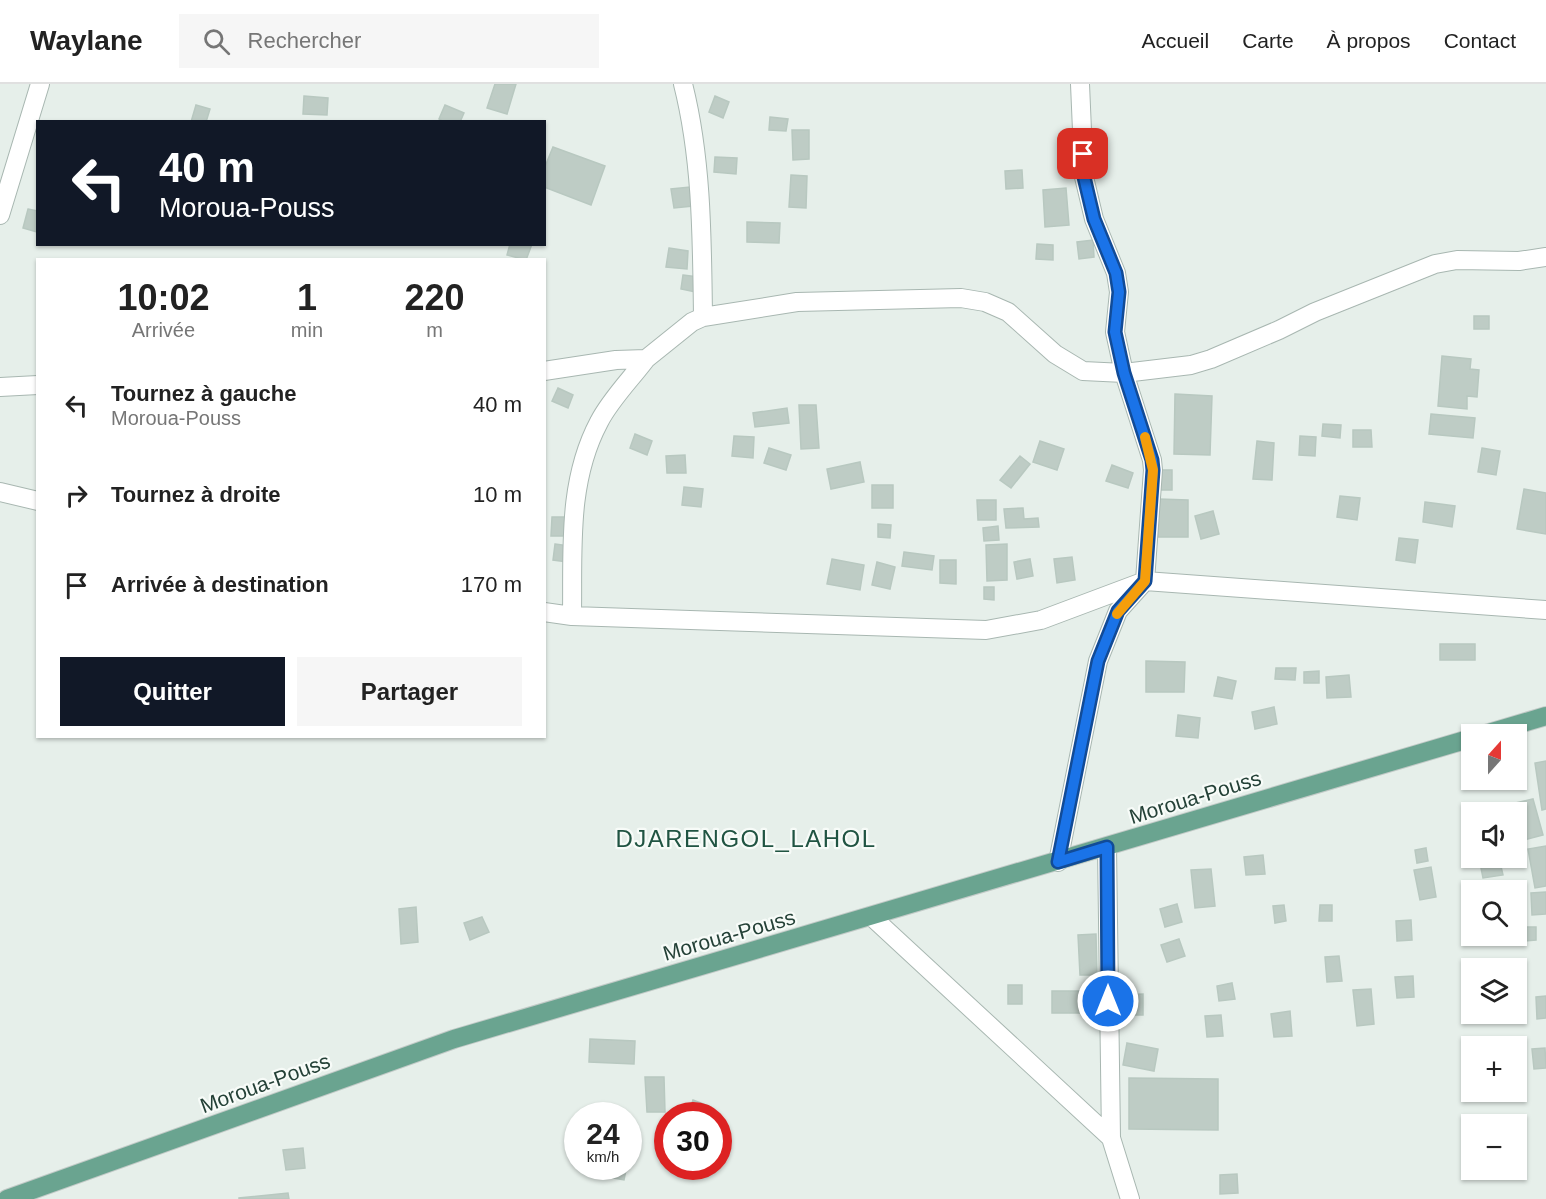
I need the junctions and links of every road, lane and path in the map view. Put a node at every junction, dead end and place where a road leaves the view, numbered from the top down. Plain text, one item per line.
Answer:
1 (40, 84) edge
2 (683, 84) edge
3 (1080, 84) edge
4 (0, 215) edge
5 (1546, 257) edge
6 (703, 316) junction
7 (646, 359) junction
8 (546, 371) edge
9 (1124, 373) junction
10 (36, 385) edge
11 (0, 387) edge
12 (0, 492) edge
13 (36, 501) edge
14 (1145, 581) junction
15 (1546, 610) edge
16 (546, 612) edge
17 (572, 616) junction
18 (1546, 716) edge
19 (1519, 724) edge
20 (1461, 741) edge
21 (1107, 847) junction
22 (1058, 862) junction
23 (871, 916) junction
24 (1111, 1138) junction
25 (7, 1199) edge
26 (1130, 1199) edge

1 - 4 street
2 - 6 street
3 - 9 street
5 - 9 street
6 - 7 street
6 - 9 street
7 - 8 street
7 - 17 street
9 - 14 street
10 - 11 street
12 - 13 street
14 - 15 street
14 - 17 street
14 - 22 street
16 - 17 street
18 - 19 main road
20 - 21 main road, Moroua-Pouss
21 - 22 main road, Moroua-Pouss
21 - 24 street
22 - 23 main road, Moroua-Pouss
23 - 24 street
23 - 25 main road, Moroua-Pouss
24 - 26 street

